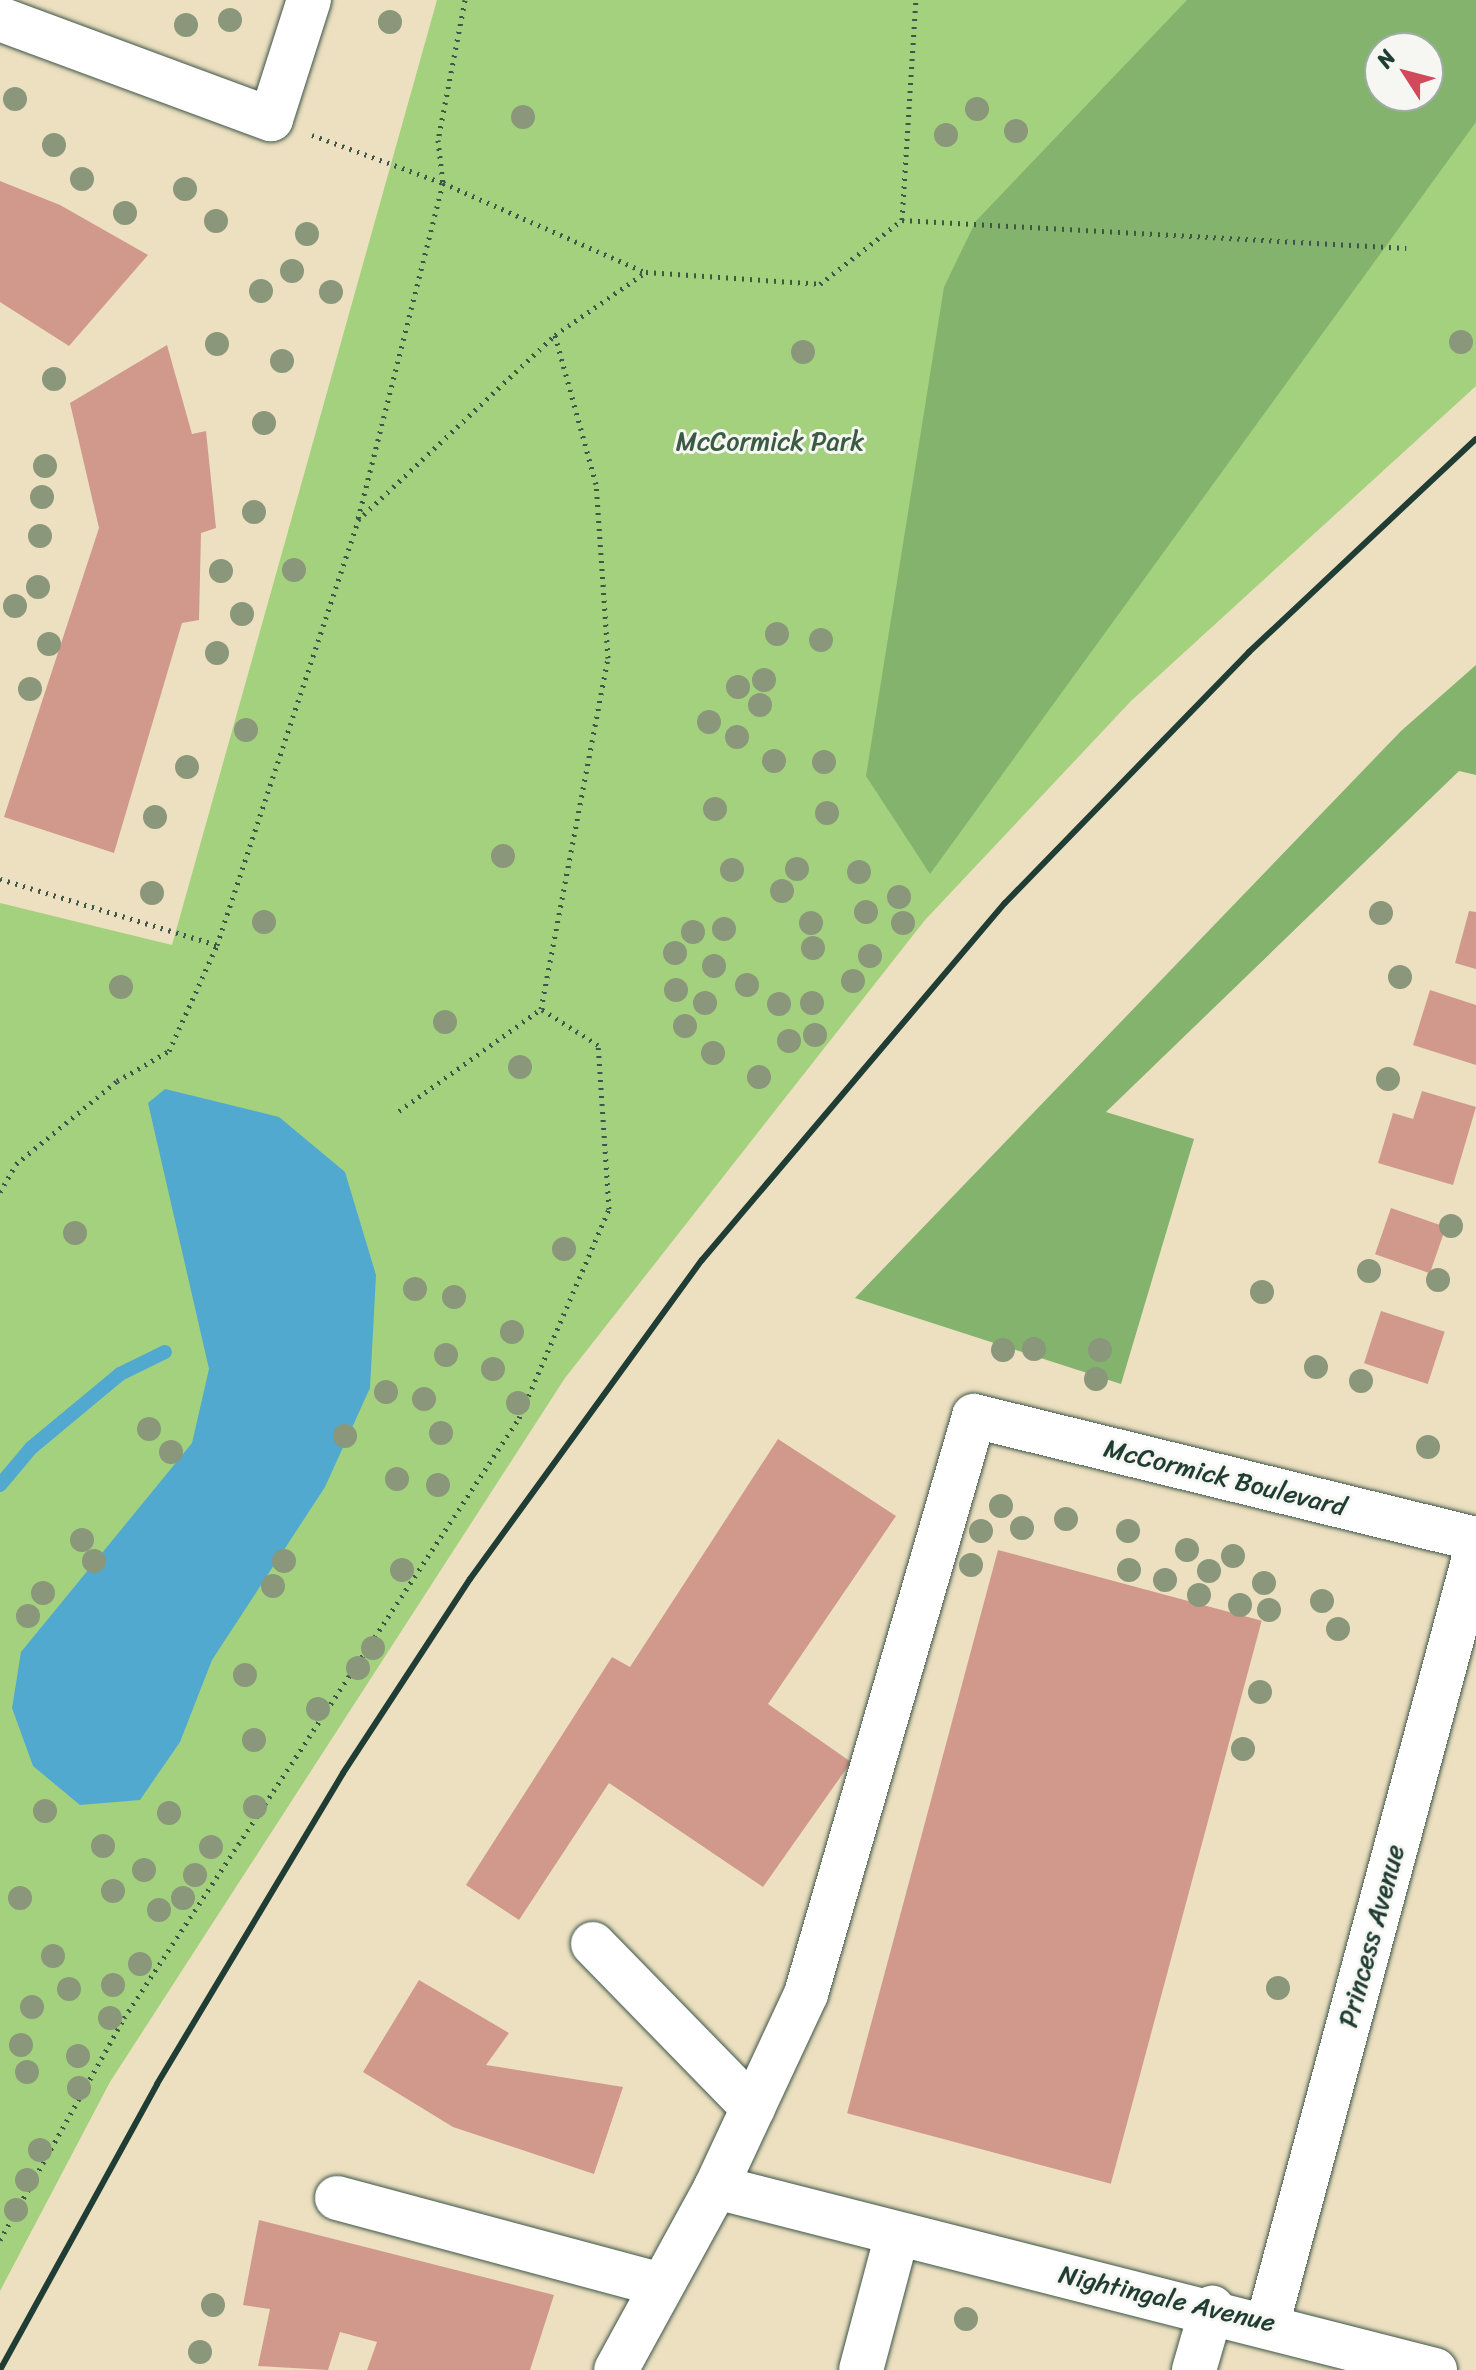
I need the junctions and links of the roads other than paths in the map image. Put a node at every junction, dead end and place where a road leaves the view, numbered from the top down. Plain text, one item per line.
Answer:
1 (309, 0) edge
2 (0, 19) edge
3 (1476, 1539) edge
4 (1476, 1550) edge
5 (593, 1944) dead end
6 (753, 2108) junction
7 (716, 2187) junction
8 (337, 2198) dead end
9 (896, 2238) junction
10 (662, 2285) junction
11 (1212, 2308) junction
12 (1268, 2322) junction
13 (616, 2370) edge
14 (861, 2370) edge
15 (1194, 2370) edge
16 (1435, 2370) edge

1 - 2 street
3 - 6 street, McCormick Boulevard
4 - 12 street, Princess Avenue
5 - 6 street
6 - 7 street
7 - 9 street, Nightingale Avenue
7 - 10 street
8 - 10 street
9 - 11 street, Nightingale Avenue
9 - 14 street
10 - 13 street
11 - 12 street, Nightingale Avenue
11 - 15 street
12 - 16 street, Nightingale Avenue

